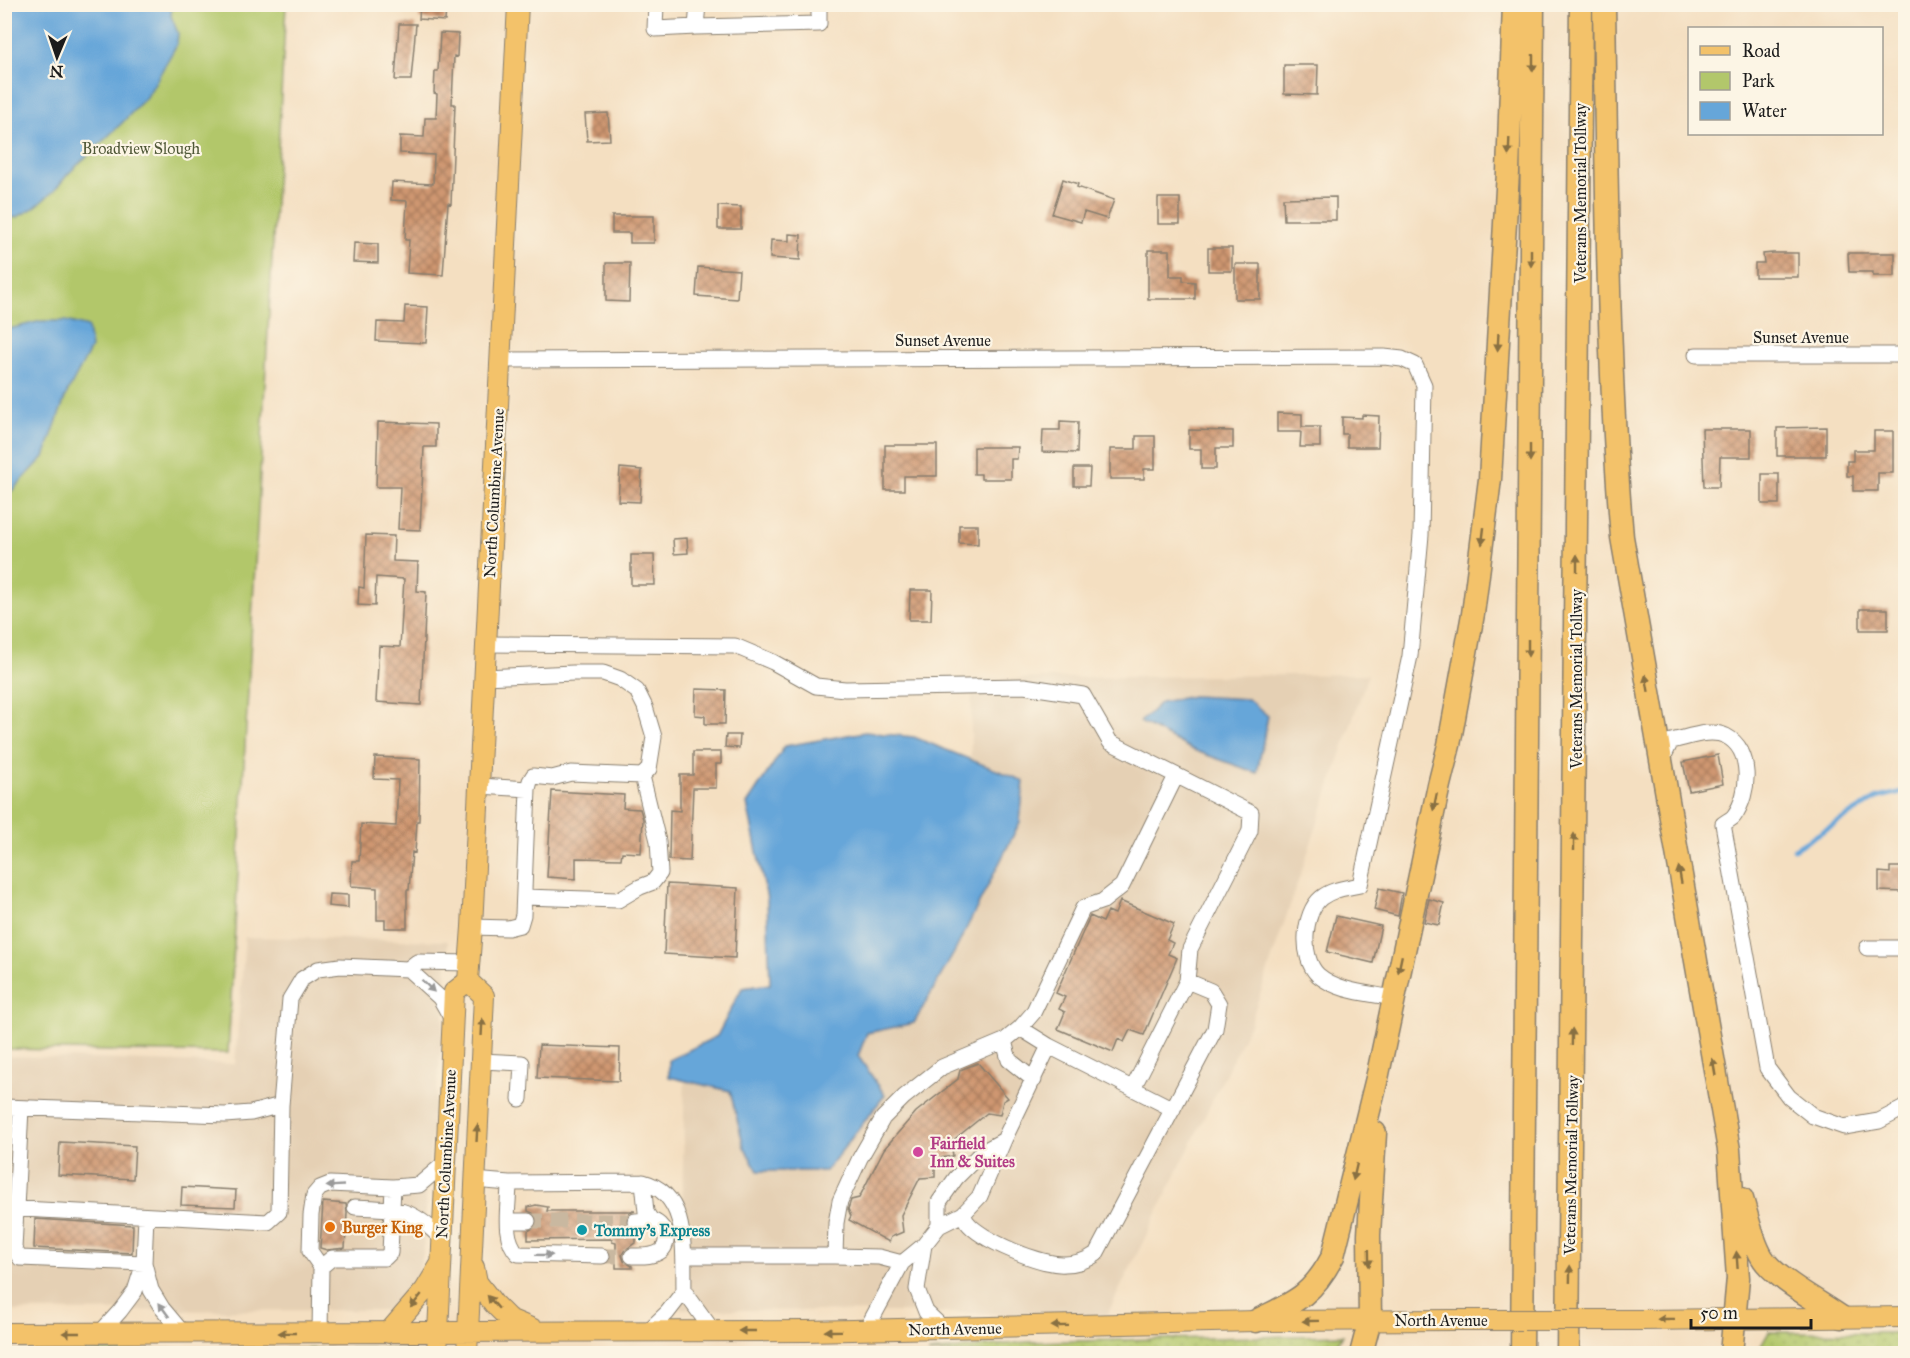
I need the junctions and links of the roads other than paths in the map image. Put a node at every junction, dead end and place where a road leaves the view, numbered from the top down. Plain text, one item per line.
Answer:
1 (518, 4) edge
2 (656, 4) edge
3 (698, 4) edge
4 (819, 4) edge
5 (1514, 4) edge
6 (1533, 4) edge
7 (1581, 4) edge
8 (1604, 4) edge
9 (696, 27) junction
10 (1696, 355) dead end
11 (1905, 355) edge
12 (501, 360) junction
13 (486, 644) junction
14 (484, 677) junction
15 (1661, 762) junction
16 (642, 776) junction
17 (1176, 776) junction
18 (479, 786) junction
19 (528, 789) junction
20 (524, 897) junction
21 (472, 927) junction
22 (1867, 948) dead end
23 (1905, 948) edge
24 (408, 969) junction
25 (469, 972) junction
26 (1187, 981) junction
27 (1393, 998) junction
28 (453, 1021) junction
29 (1020, 1028) junction
30 (1004, 1041) junction
31 (1049, 1046) junction
32 (481, 1061) junction
33 (1378, 1074) junction
34 (1034, 1080) junction
35 (1133, 1088) junction
36 (520, 1099) dead end
37 (281, 1106) junction
38 (4, 1107) edge
39 (1905, 1107) edge
40 (21, 1108) junction
41 (1173, 1109) junction
42 (1004, 1140) junction
43 (1729, 1150) junction
44 (446, 1162) junction
45 (474, 1180) junction
46 (643, 1182) junction
47 (509, 1183) junction
48 (393, 1187) junction
49 (355, 1207) dead end
50 (11, 1209) edge
51 (392, 1209) junction
52 (963, 1214) junction
53 (146, 1216) junction
54 (508, 1221) junction
55 (528, 1221) tunnel mouth
56 (939, 1226) junction
57 (442, 1239) junction
58 (924, 1245) junction
59 (471, 1248) junction
60 (602, 1256) tunnel mouth
61 (632, 1256) tunnel mouth
62 (684, 1256) junction
63 (835, 1256) junction
64 (144, 1263) junction
65 (902, 1263) junction
66 (440, 1265) junction
67 (321, 1267) junction
68 (684, 1291) junction
69 (1841, 1317) junction
70 (1905, 1317) edge
71 (1733, 1318) junction
72 (1370, 1320) junction
73 (1256, 1321) junction
74 (944, 1329) junction
75 (866, 1330) junction
76 (648, 1331) junction
77 (713, 1331) junction
78 (100, 1333) junction
79 (183, 1333) junction
80 (320, 1333) junction
81 (388, 1333) junction
82 (438, 1333) junction
83 (468, 1333) junction
84 (541, 1333) junction
85 (4, 1334) edge
86 (437, 1353) edge
87 (467, 1353) edge
88 (1360, 1353) edge
89 (1521, 1353) edge
90 (1568, 1353) edge
91 (1731, 1353) edge

1 - 12 main road, North Columbine Avenue
2 - 9 street
3 - 9 street
4 - 9 street
5 -> 27 highway
6 -> 89 highway
90 -> 7 highway, Veterans Memorial Tollway
15 -> 8 highway
10 - 11 street, Sunset Avenue
12 - 13 main road, North Columbine Avenue
12 - 27 street, Sunset Avenue
13 - 14 main road, North Columbine Avenue
13 - 17 street
14 - 16 street
14 - 18 main road, North Columbine Avenue
15 - 39 street
43 -> 15 highway
16 - 19 street
16 - 20 street
17 - 26 street
17 - 29 street
18 - 19 street
18 - 21 main road, North Columbine Avenue
19 - 20 street
20 - 21 street
21 - 25 main road, North Columbine Avenue
22 - 23 street
24 - 25 street
24 -> 28 street
24 - 37 street
25 - 28 main road, North Columbine Avenue
32 -> 25 main road, North Columbine Avenue
26 - 35 street
26 - 41 street
27 - 33 highway
28 - 44 main road, North Columbine Avenue
29 - 30 street
29 - 31 street
30 - 34 street
30 - 63 street
31 - 34 street
31 - 35 street
32 - 36 street
45 -> 32 main road, North Columbine Avenue
33 -> 72 highway
33 -> 73 highway
34 - 42 street
35 - 41 street
37 - 40 street
37 - 53 street
38 - 40 street
40 - 50 street
41 - 52 street
42 - 52 street
42 - 56 street
43 - 69 highway
71 -> 43 highway
44 - 48 street
44 - 57 main road, North Columbine Avenue
45 - 47 street
45 - 59 main road, North Columbine Avenue
46 - 47 street
46 - 61 street
46 - 62 street
47 - 54 street
48 - 51 street
48 -> 67 street
49 - 51 street
50 - 53 street
50 - 64 street
51 - 57 street
51 - 67 street
52 - 56 street
53 - 64 street
54 - 55 street
54 -> 60 street
56 - 58 street
57 - 66 main road, North Columbine Avenue
58 - 65 street
58 - 74 street
59 - 83 main road, North Columbine Avenue
84 -> 59 main road
62 - 63 street
62 - 68 street
63 - 65 street
64 - 78 street
79 -> 64 street
65 - 75 street
66 -> 81 main road
66 - 82 main road, North Columbine Avenue
67 - 80 street
68 - 76 street
68 - 77 street
69 - 70 main road, North Avenue
69 - 71 main road, North Avenue
71 -> 72 main road, North Avenue, bridge
71 - 91 highway
72 -> 73 main road, North Avenue
72 - 88 highway
73 -> 74 main road, North Avenue
74 - 75 main road, North Avenue
75 -> 77 main road, North Avenue
76 - 77 main road, North Avenue
76 - 84 main road, North Avenue
78 - 79 main road, North Avenue
78 -> 85 main road, North Avenue
80 -> 79 main road, North Avenue
80 - 81 main road, North Avenue
81 - 82 main road, North Avenue
82 - 83 main road, North Avenue
82 - 86 main road, North Columbine Avenue
83 - 84 main road, North Avenue
83 - 87 main road, North Columbine Avenue

